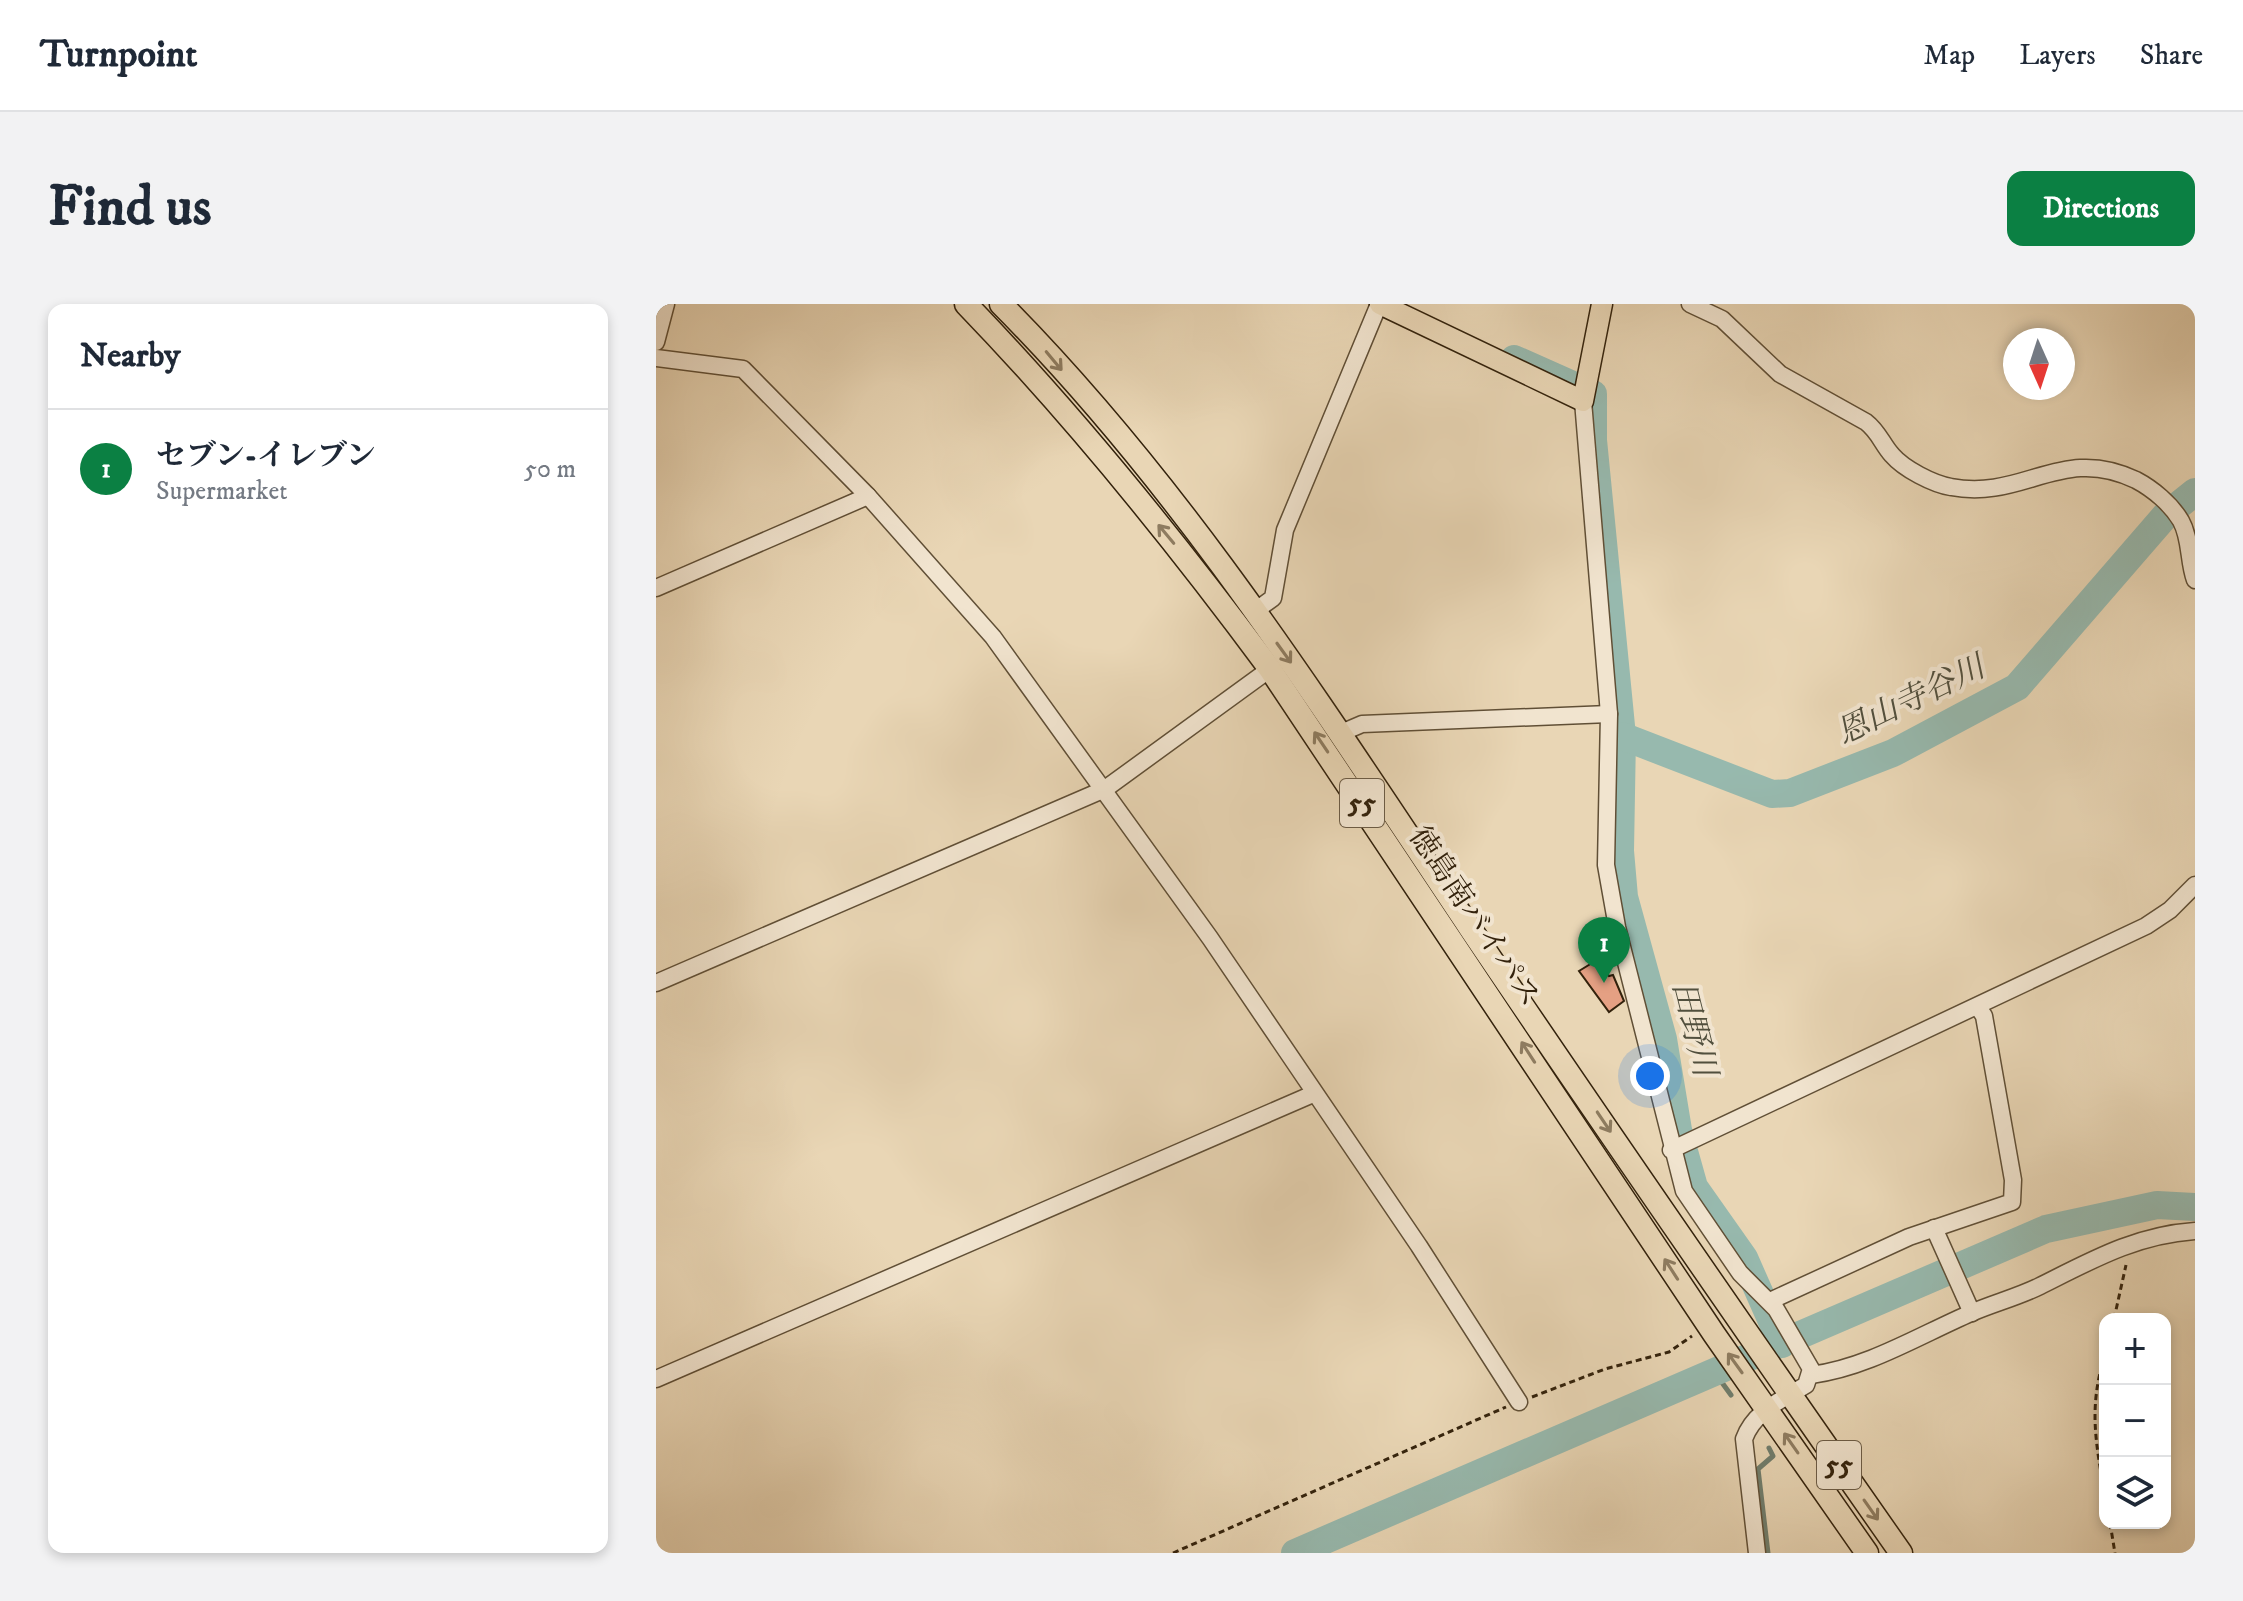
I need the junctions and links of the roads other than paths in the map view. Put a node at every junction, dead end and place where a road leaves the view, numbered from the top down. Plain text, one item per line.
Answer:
1 (666, 304) edge
2 (966, 304) edge
3 (1001, 304) edge
4 (1380, 304) edge
5 (1602, 304) edge
6 (1690, 304) edge
7 (1416, 314) edge
8 (656, 342) edge
9 (656, 358) edge
10 (1583, 401) junction
11 (868, 496) junction
12 (2195, 580) edge
13 (656, 588) edge
14 (1255, 611) junction
15 (1270, 669) junction
16 (1609, 714) junction
17 (1341, 733) junction
18 (1105, 789) junction
19 (2195, 885) edge
20 (656, 983) edge
21 (1978, 1007) junction
22 (1313, 1094) junction
23 (1679, 1147) junction
24 (2195, 1231) edge
25 (1937, 1234) junction
26 (1773, 1305) junction
27 (1970, 1307) junction
28 (1810, 1367) junction
29 (656, 1379) edge
30 (1784, 1386) junction
31 (1762, 1400) junction
32 (1519, 1402) road end
33 (1757, 1553) edge
34 (1867, 1553) edge
35 (1901, 1553) edge

1 - 8 street
15 -> 2 highway, 徳島南バイパス / 55
3 -> 14 highway, 徳島南バイパス / 55
4 - 7 main road
4 - 14 street
5 - 10 main road
6 - 12 street
7 - 10 main road
9 - 11 street
10 - 16 street
11 - 13 street
11 - 18 street
14 -> 17 highway, 徳島南バイパス / 55
15 - 18 street
31 -> 15 highway, 徳島南バイパス / 55
16 - 17 street
16 - 23 street
17 -> 30 highway, 徳島南バイパス / 55
18 - 20 street
18 - 22 street
19 - 21 street
21 - 23 street
21 - 25 street
22 - 29 street
22 - 32 street
23 - 26 street
24 - 27 street
25 - 26 street
25 - 27 street
26 - 28 street
27 - 28 street
28 - 30 street
30 - 31 street
30 -> 35 highway, 徳島南バイパス / 55
31 - 33 street
34 -> 31 highway, 徳島南バイパス / 55

